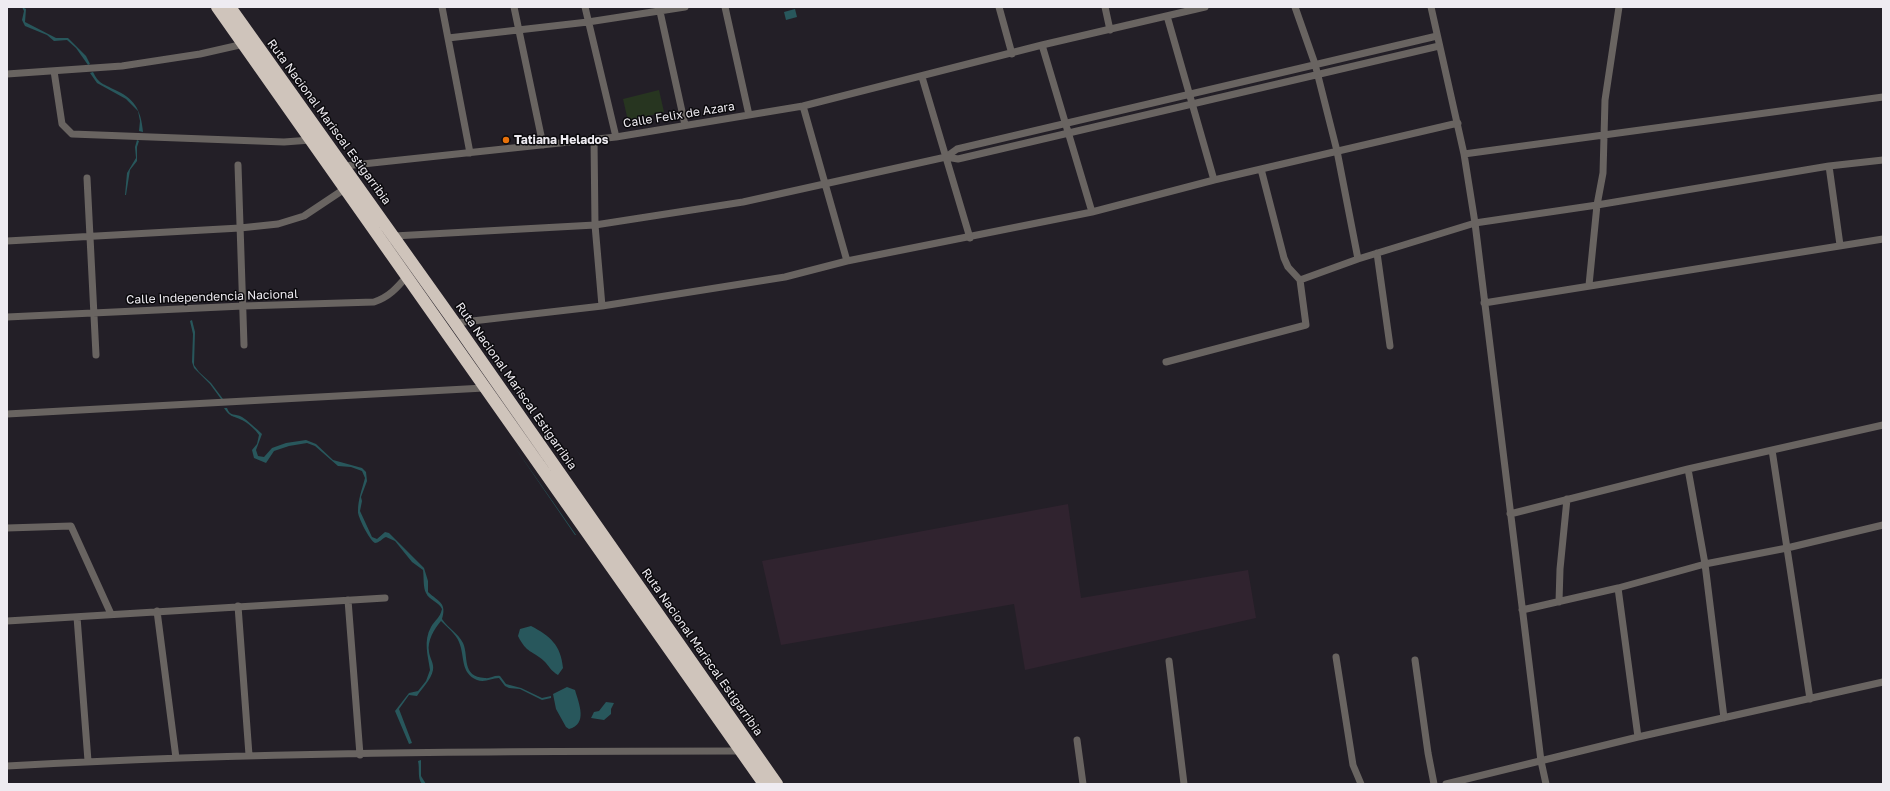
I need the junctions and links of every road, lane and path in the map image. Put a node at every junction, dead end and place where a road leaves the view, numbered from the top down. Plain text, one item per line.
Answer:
1 (217, 7) edge
2 (230, 7) edge
3 (442, 7) edge
4 (514, 7) edge
5 (585, 7) edge
6 (685, 7) edge
7 (725, 7) edge
8 (999, 7) edge
9 (1105, 7) edge
10 (1205, 7) edge
11 (1295, 7) edge
12 (1431, 7) edge
13 (1620, 7) edge
14 (659, 9) edge
15 (1167, 16) junction
16 (588, 22) junction
17 (519, 30) junction
18 (1110, 30) junction
19 (1437, 36) junction
20 (448, 38) junction
21 (244, 44) junction
22 (1042, 45) junction
23 (1439, 46) junction
24 (1012, 54) junction
25 (1314, 64) junction
26 (54, 71) junction
27 (7, 74) edge
28 (1317, 74) junction
29 (922, 77) junction
30 (1190, 93) junction
31 (1883, 97) edge
32 (1192, 103) junction
33 (803, 106) junction
34 (749, 115) junction
35 (1458, 123) junction
36 (1065, 124) junction
37 (685, 126) junction
38 (1068, 133) junction
39 (1603, 136) junction
40 (616, 137) junction
41 (594, 139) junction
42 (311, 140) junction
43 (543, 145) junction
44 (1336, 151) junction
45 (470, 153) junction
46 (1464, 154) junction
47 (946, 157) junction
48 (1883, 160) edge
49 (238, 166) dead end
50 (344, 166) junction
51 (1828, 166) junction
52 (1261, 169) junction
53 (87, 178) dead end
54 (1214, 180) junction
55 (824, 184) junction
56 (346, 188) junction
57 (1596, 205) junction
58 (1092, 212) junction
59 (1475, 223) junction
60 (595, 225) junction
61 (240, 228) junction
62 (90, 236) junction
63 (394, 236) junction
64 (970, 238) junction
65 (1883, 239) edge
66 (7, 242) edge
67 (1840, 246) junction
68 (1377, 253) junction
69 (1358, 259) junction
70 (847, 261) junction
71 (407, 276) junction
72 (1300, 280) junction
73 (1589, 285) junction
74 (1484, 303) junction
75 (243, 306) junction
76 (602, 306) junction
77 (94, 313) junction
78 (7, 317) edge
79 (455, 323) junction
80 (244, 345) dead end
81 (1390, 346) dead end
82 (96, 355) dead end
83 (1166, 362) dead end
84 (484, 388) junction
85 (7, 414) edge
86 (1883, 425) edge
87 (1772, 450) junction
88 (1688, 469) junction
89 (1567, 499) junction
90 (1510, 514) junction
91 (1883, 525) edge
92 (7, 528) edge
93 (1786, 548) junction
94 (1705, 564) junction
95 (1618, 588) junction
96 (385, 598) dead end
97 (348, 600) junction
98 (1559, 602) junction
99 (238, 606) junction
100 (1522, 610) junction
101 (157, 611) junction
102 (111, 614) junction
103 (77, 617) junction
104 (7, 621) edge
105 (1336, 657) dead end
106 (1415, 660) dead end
107 (1169, 661) dead end
108 (1883, 682) edge
109 (1810, 699) junction
110 (1724, 718) junction
111 (1638, 737) junction
112 (1077, 740) dead end
113 (740, 751) junction
114 (249, 755) junction
115 (360, 755) junction
116 (176, 758) junction
117 (88, 761) junction
118 (1541, 761) junction
119 (7, 766) edge
120 (764, 784) edge
121 (777, 784) edge
122 (1083, 784) edge
123 (1184, 784) edge
124 (1361, 784) edge
125 (1434, 784) edge
126 (1446, 784) edge
127 (1546, 784) edge

1 - 21 highway, Ruta Nacional Mariscal Estigarribia
2 - 50 highway, Ruta Nacional Mariscal Estigarribia
3 - 20 street
4 - 17 street
5 - 16 street
6 - 14 street
7 - 34 street
8 - 24 street
9 - 18 street
10 - 15 street, Calle Felix de Azara
11 - 25 street
12 - 19 street
13 - 39 street
14 - 16 street
14 - 37 street
15 - 18 street, Calle Felix de Azara
15 - 30 street
16 - 17 street
16 - 40 street
17 - 20 street
17 - 43 street
18 - 22 street, Calle Felix de Azara
19 - 23 street
19 - 25 street
20 - 45 street
21 - 26 street
21 - 42 highway, Ruta Nacional Mariscal Estigarribia
22 - 24 street, Calle Felix de Azara
22 - 36 street
23 - 28 street
23 - 35 street
24 - 29 street, Calle Felix de Azara
25 - 28 street
25 - 30 street
26 - 27 street
26 - 42 street
28 - 32 street
28 - 44 street
29 - 33 street, Calle Felix de Azara
29 - 47 street
30 - 32 street
30 - 36 street
31 - 39 street
32 - 38 street
32 - 54 street
33 - 34 street, Calle Felix de Azara
33 - 55 street
34 - 37 street, Calle Felix de Azara
35 - 44 street
35 - 46 street
36 - 38 street
36 - 47 street
37 - 40 street, Calle Felix de Azara
38 - 47 street
38 - 58 street
39 - 46 street
39 - 57 street
40 - 41 street, Calle Felix de Azara
41 - 43 street, Calle Felix de Azara
41 - 60 street
42 - 56 highway, Ruta Nacional Mariscal Estigarribia
43 - 45 street, Calle Felix de Azara
44 - 52 street
44 - 69 street
45 - 50 street, Calle Felix de Azara
46 - 59 street
47 - 55 street
47 - 64 street
48 - 51 street
49 - 61 street
50 - 63 highway, Ruta Nacional Mariscal Estigarribia
51 - 57 street
51 - 67 street
52 - 54 street
52 - 72 street
53 - 62 street
54 - 58 street
55 - 60 street
55 - 70 street
56 - 61 street
56 - 71 highway, Ruta Nacional Mariscal Estigarribia
57 - 59 street
57 - 73 street
58 - 64 street
59 - 68 street
59 - 74 street
60 - 63 street
60 - 76 street
61 - 62 street
61 - 75 street
62 - 66 street
62 - 77 street
63 - 79 highway, Ruta Nacional Mariscal Estigarribia
64 - 70 street
65 - 67 street
67 - 73 street
68 - 69 street
68 - 81 street
69 - 72 street
70 - 76 street
71 - 75 street, Calle Independencia Nacional
71 - 84 highway, Ruta Nacional Mariscal Estigarribia
72 - 83 street
73 - 74 street
74 - 90 street
75 - 77 street, Calle Independencia Nacional
75 - 80 street
76 - 79 street
77 - 78 street, Calle Independencia Nacional
77 - 82 street
79 - 121 highway, Ruta Nacional Mariscal Estigarribia
84 - 85 street
84 - 113 highway, Ruta Nacional Mariscal Estigarribia
86 - 87 street
87 - 88 street
87 - 93 street
88 - 89 street
88 - 94 street
89 - 90 street
89 - 98 street
90 - 100 street
91 - 93 street
92 - 102 street
93 - 94 street
93 - 109 street
94 - 95 street
94 - 110 street
95 - 98 street
95 - 111 street
96 - 97 street
97 - 99 street
97 - 115 street
98 - 100 street
99 - 101 street
99 - 114 street
100 - 118 street
101 - 102 street
101 - 116 street
102 - 103 street
103 - 104 street
103 - 117 street
105 - 124 street
106 - 125 street
107 - 123 street
108 - 109 street
109 - 110 street
110 - 111 street
111 - 118 street
112 - 122 street
113 - 115 street
113 - 120 highway, Ruta Nacional Mariscal Estigarribia
114 - 115 street
114 - 116 street
116 - 117 street
117 - 119 street
118 - 126 street
118 - 127 street

